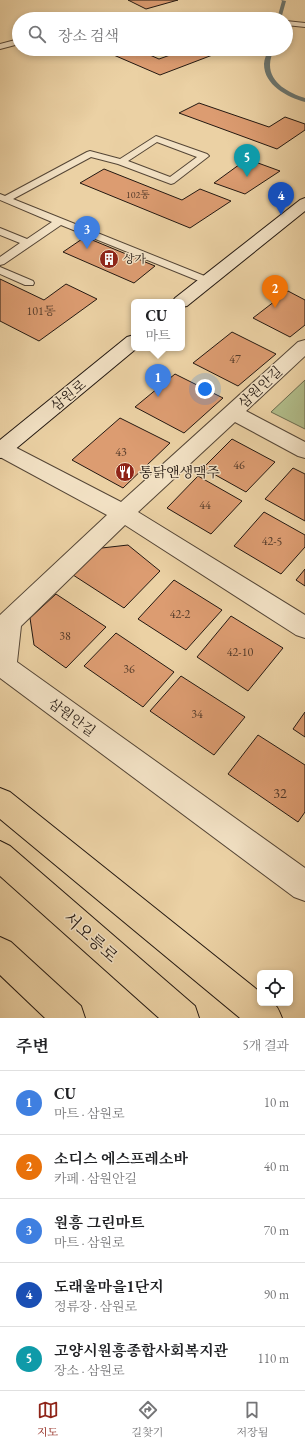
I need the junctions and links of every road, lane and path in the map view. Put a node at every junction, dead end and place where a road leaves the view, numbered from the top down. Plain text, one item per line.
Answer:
1 (293, 24) edge
2 (305, 25) edge
3 (12, 43) edge
4 (0, 47) edge
5 (121, 162) junction
6 (3, 198) edge
7 (305, 203) edge
8 (60, 221) junction
9 (0, 230) edge
10 (28, 243) junction
11 (0, 262) edge
12 (0, 270) edge
13 (208, 282) junction
14 (29, 284) dead end
15 (185, 299) edge
16 (131, 343) edge
17 (305, 346) edge
18 (232, 412) junction
19 (1, 450) edge
20 (305, 451) edge
21 (123, 513) junction
22 (305, 628) edge
23 (0, 801) edge
24 (0, 856) edge
25 (305, 886) edge
26 (0, 953) edge
27 (69, 1018) edge
28 (183, 1018) edge
29 (266, 1018) edge

1 - 2 lane
3 - 4 lane
5 - 5 lane
5 - 6 lane
6 - 8 lane
7 - 13 street
8 - 10 lane
8 - 13 lane
9 - 10 lane
10 - 11 lane
12 - 14 lane
13 - 15 street
16 - 19 street, 삼원로
17 - 18 street, 삼원안길
18 - 20 street, 삼원안길
18 - 21 street, 삼원안길
19 - 21 street
21 - 22 street
21 - 25 street, 삼원안길
23 - 29 main road
24 - 28 main road, 서오릉로
26 - 27 main road

